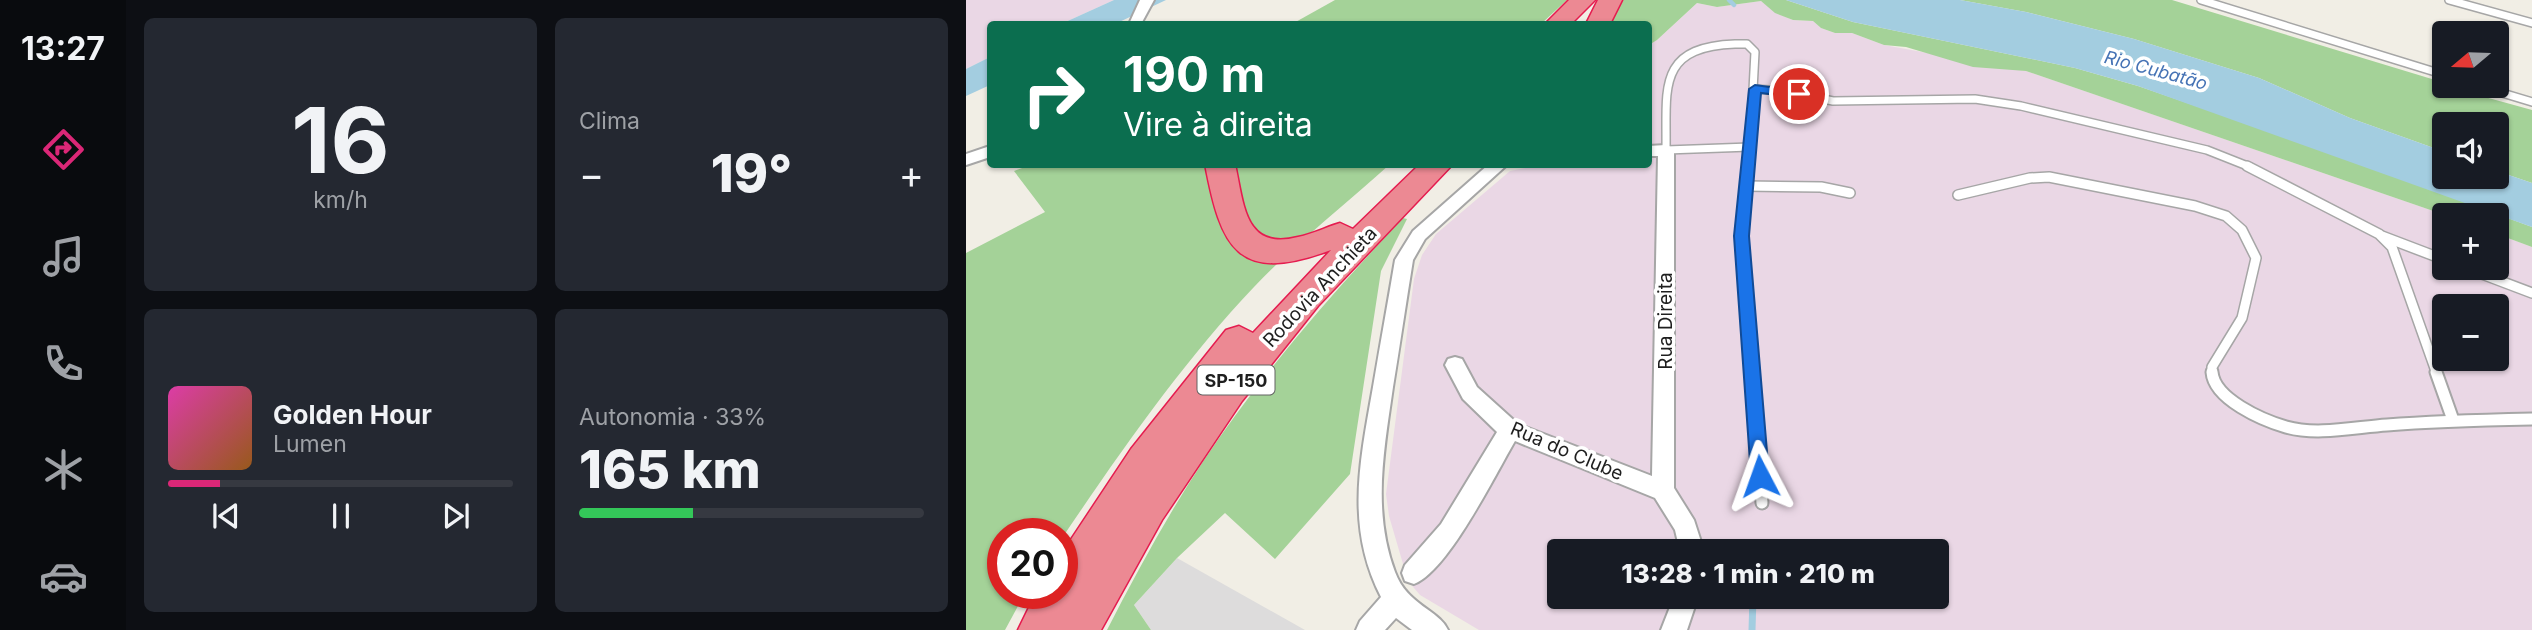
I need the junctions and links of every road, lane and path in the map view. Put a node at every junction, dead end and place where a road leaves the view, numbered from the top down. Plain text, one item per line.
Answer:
1 (1147, 0) edge
2 (1583, 0) edge
3 (1608, 0) edge
4 (2201, 0) edge
5 (2449, 0) edge
6 (1136, 21) edge
7 (1560, 21) edge
8 (1584, 21) edge
9 (1599, 21) edge
10 (2532, 23) edge
11 (2432, 71) edge
12 (1755, 89) junction
13 (2510, 95) edge
14 (2532, 102) edge
15 (1750, 147) junction
16 (1657, 151) edge
17 (987, 152) edge
18 (966, 160) edge
19 (1221, 168) edge
20 (1406, 168) edge
21 (1434, 168) edge
22 (1495, 168) edge
23 (1746, 186) junction
24 (1850, 194) dead end
25 (1958, 195) dead end
26 (1340, 234) junction
27 (2379, 234) junction
28 (2432, 255) edge
29 (2498, 280) edge
30 (2532, 293) edge
31 (1455, 365) dead end
32 (2532, 419) edge
33 (2453, 420) junction
34 (1510, 430) junction
35 (1663, 491) junction
36 (1762, 503) dead end
37 (1690, 539) edge
38 (1078, 567) edge
39 (1414, 573) dead end
40 (1396, 599) junction
41 (1053, 609) edge
42 (1682, 609) edge
43 (1041, 630) edge
44 (1077, 630) edge
45 (1369, 630) edge
46 (1435, 630) edge
47 (1674, 630) edge

1 - 6 street
2 - 7 highway
3 - 8 highway
3 - 9 highway
4 - 11 lane
5 - 10 lane
12 - 15 lane
12 - 16 lane
12 - 27 lane
13 - 14 lane
15 - 16 lane
15 - 23 lane
16 - 35 street, Rua Direita
17 - 18 street
19 - 26 highway
20 - 26 highway, Rodovia Anchieta / SP-150
21 - 44 highway, Rodovia Anchieta / SP-150
22 - 40 street
23 - 24 lane
23 - 36 lane
25 - 33 lane
26 - 38 highway, Rodovia Anchieta / SP-150
27 - 28 lane
27 - 33 lane
29 - 30 lane
31 - 34 street, Rua do Clube
32 - 33 lane
34 - 35 street, Rua do Clube
34 - 39 street
35 - 37 street
40 - 45 street
40 - 46 street
41 - 43 highway, Rodovia Anchieta / SP-150
42 - 47 street

